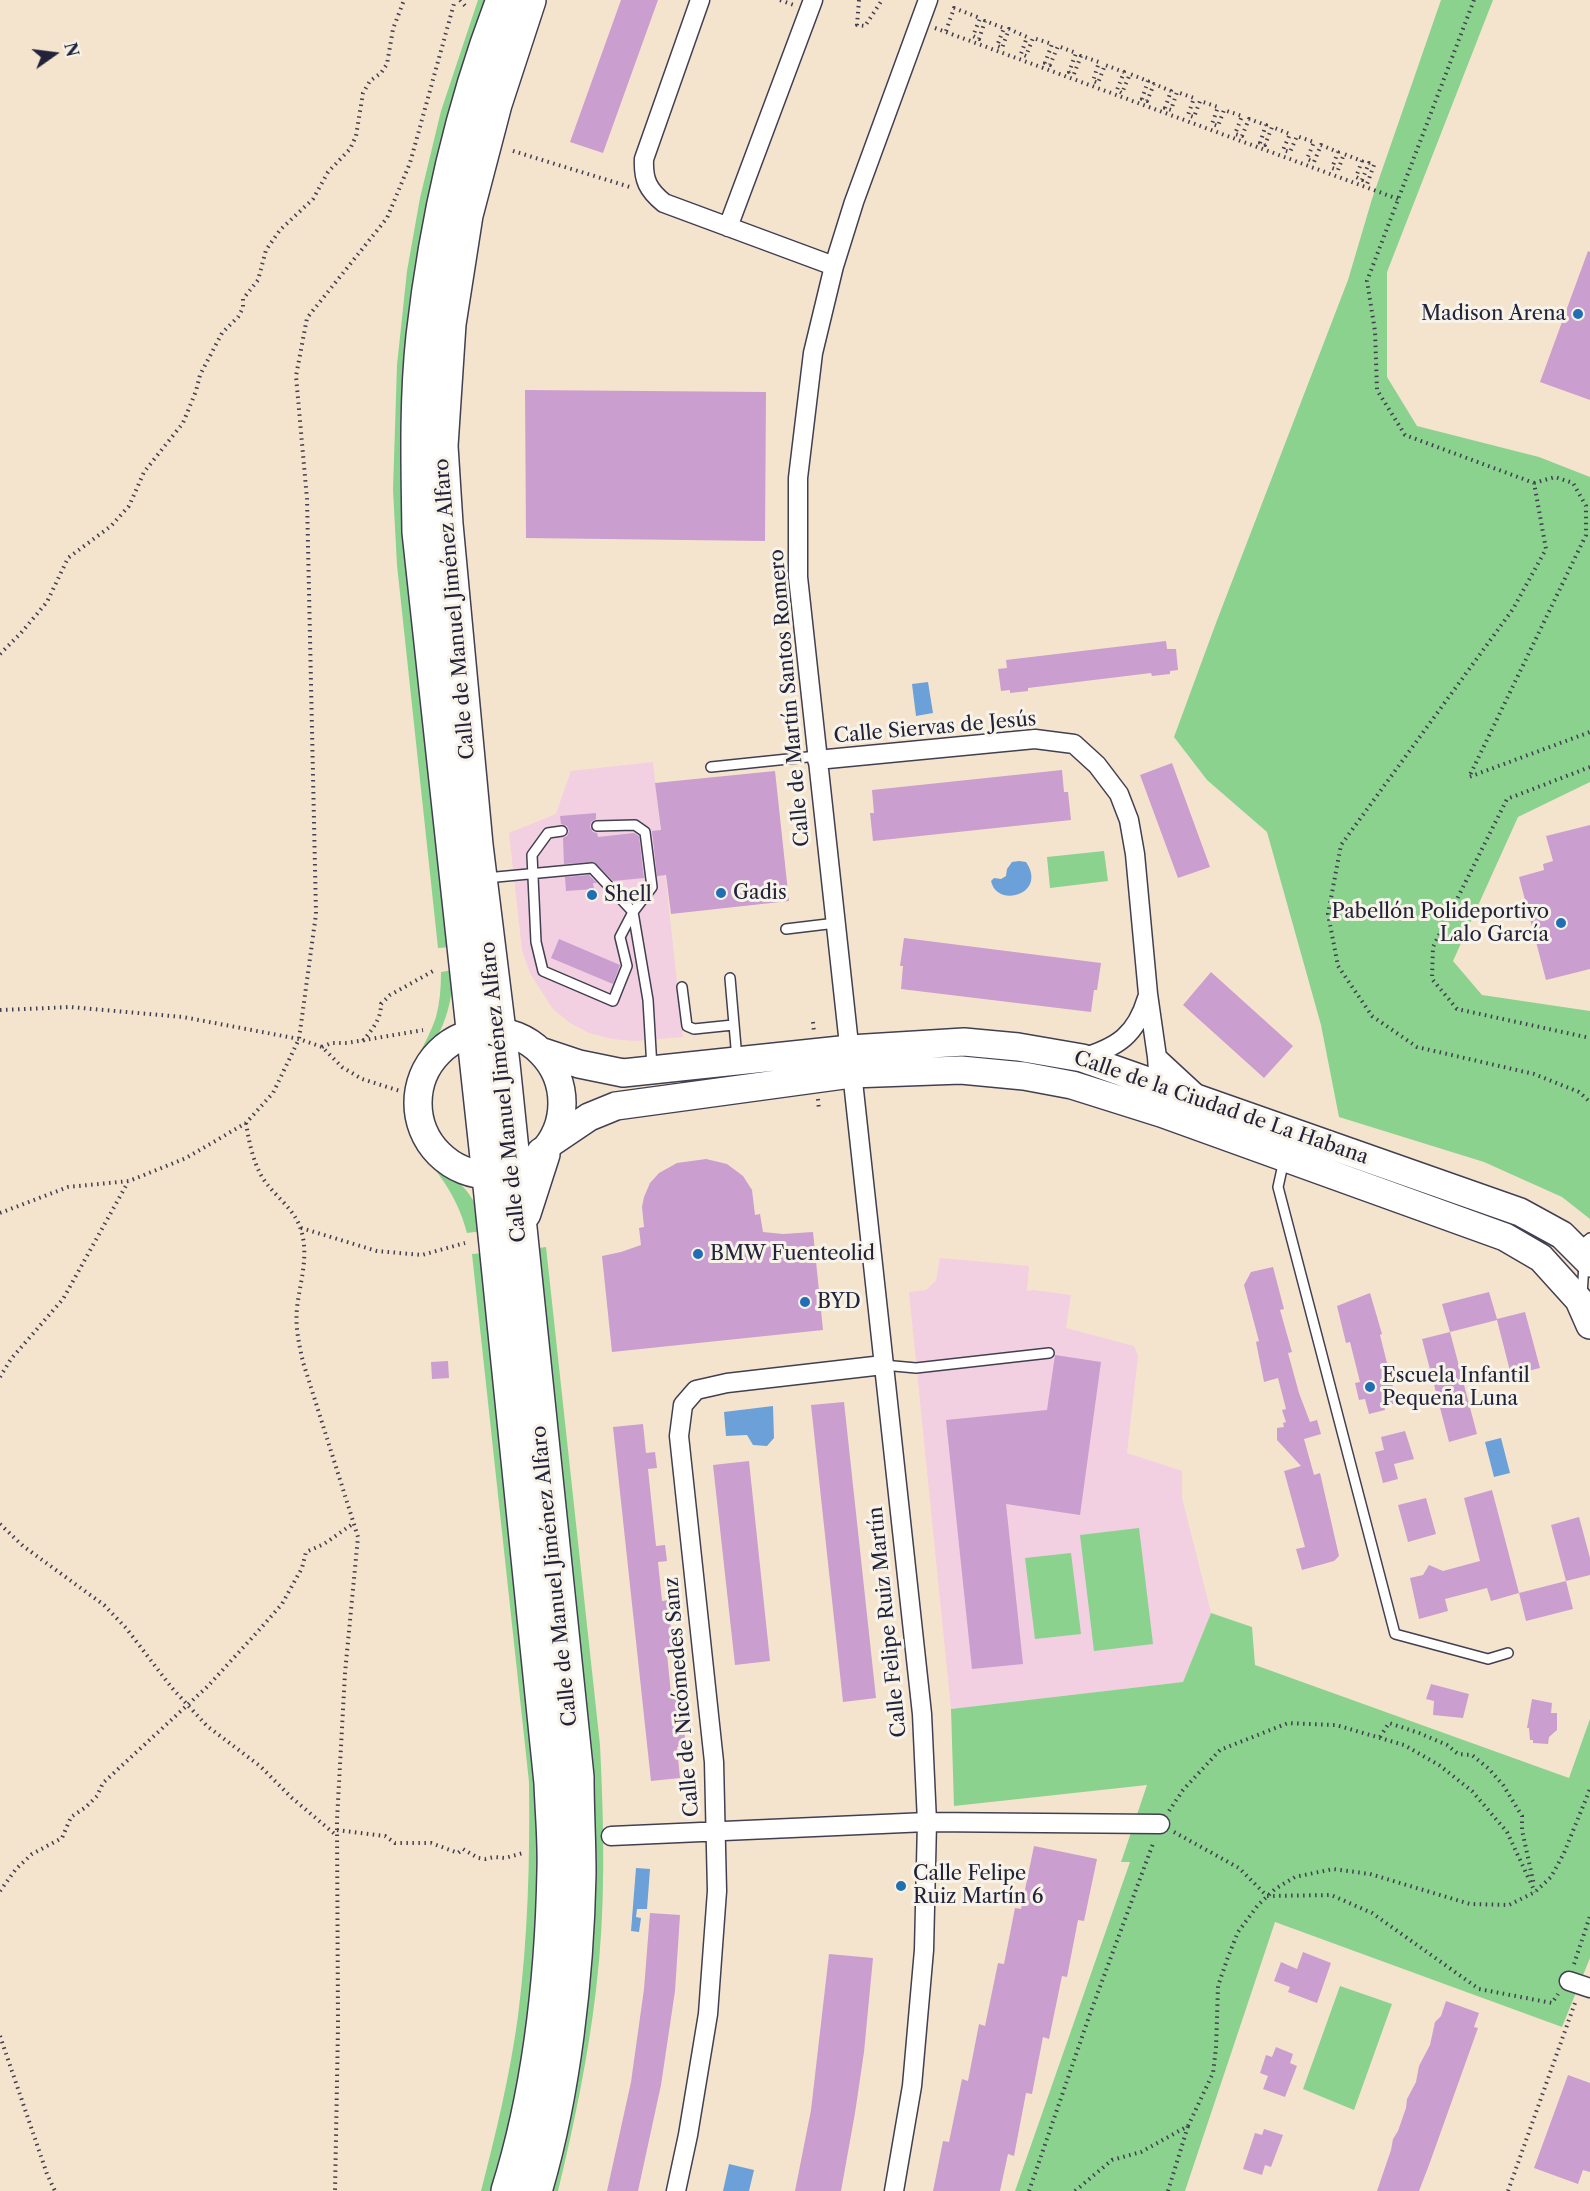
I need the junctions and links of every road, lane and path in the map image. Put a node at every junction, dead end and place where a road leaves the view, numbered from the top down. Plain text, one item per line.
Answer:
1 (404, 0) edge
2 (455, 0) edge
3 (460, 0) edge
4 (503, 0) edge
5 (529, 0) edge
6 (700, 0) edge
7 (813, 0) edge
8 (859, 0) edge
9 (882, 0) edge
10 (927, 0) edge
11 (1474, 0) edge
12 (467, 8) dead end
13 (513, 151) dead end
14 (1365, 187) junction
15 (652, 194) junction
16 (1398, 199) junction
17 (728, 227) junction
18 (834, 266) junction
19 (1534, 483) junction
20 (0, 654) edge
21 (1590, 732) edge
22 (817, 758) junction
23 (1590, 766) edge
24 (711, 767) dead end
25 (597, 826) dead end
26 (562, 831) dead end
27 (532, 873) junction
28 (480, 879) junction
29 (633, 912) junction
30 (836, 922) junction
31 (786, 929) dead end
32 (435, 970) dead end
33 (730, 978) dead end
34 (682, 987) dead end
35 (1148, 994) junction
36 (0, 1010) edge
37 (733, 1025) junction
38 (423, 1030) dead end
39 (485, 1031) junction
40 (1590, 1038) edge
41 (298, 1039) junction
42 (363, 1041) junction
43 (322, 1047) junction
44 (543, 1052) junction
45 (1157, 1057) junction
46 (1082, 1058) junction
47 (737, 1061) junction
48 (851, 1062) junction
49 (652, 1070) junction
50 (1159, 1084) junction
51 (400, 1091) dead end
52 (1202, 1099) junction
53 (1590, 1102) edge
54 (1147, 1108) junction
55 (246, 1123) junction
56 (547, 1148) junction
57 (1284, 1157) junction
58 (501, 1174) junction
59 (129, 1181) junction
60 (0, 1213) edge
61 (301, 1228) junction
62 (519, 1229) junction
63 (465, 1243) dead end
64 (1576, 1247) edge
65 (1586, 1315) edge
66 (1048, 1353) dead end
67 (883, 1365) junction
68 (0, 1377) edge
69 (354, 1523) junction
70 (0, 1524) edge
71 (1508, 1653) dead end
72 (188, 1704) junction
73 (1380, 1737) junction
74 (1590, 1789) edge
75 (927, 1822) junction
76 (1160, 1824) junction
77 (337, 1830) junction
78 (717, 1830) junction
79 (611, 1836) dead end
80 (337, 1837) junction
81 (523, 1853) dead end
82 (0, 1891) edge
83 (1535, 1892) junction
84 (1267, 1896) junction
85 (1590, 1917) edge
86 (1569, 1981) junction
87 (1590, 1988) edge
88 (0, 2036) edge
89 (1188, 2126) junction
90 (55, 2191) edge
91 (335, 2191) edge
92 (508, 2191) edge
93 (535, 2191) edge
94 (676, 2191) edge
95 (894, 2191) edge
96 (1029, 2191) edge
97 (1075, 2191) edge
98 (1168, 2191) edge
99 (1508, 2191) edge

1 - 20 path
2 - 41 path
3 - 12 path
4 - 39 highway, Calle de Manuel Jiménez Alfaro
5 - 28 highway, Calle de Manuel Jiménez Alfaro
6 - 15 street
7 - 17 street
8 - 9 path
10 - 18 street, Calle de Martín Santos Romero
11 - 16 path
13 - 15 path
14 - 14 path
14 - 16 path
15 - 17 street
16 - 19 path
17 - 18 street
18 - 22 street, Calle de Martín Santos Romero
19 - 21 path
19 - 53 path
22 - 24 lane
22 - 30 street, Calle de Martín Santos Romero
22 - 35 street, Calle Siervas de Jesús
23 - 40 path
25 - 29 lane
26 - 27 lane
27 - 28 lane
27 - 29 lane
27 - 29 lane
28 - 39 highway, Calle de Manuel Jiménez Alfaro
29 - 49 lane
30 - 31 lane
30 - 48 street, Calle de Martín Santos Romero
32 - 42 path
33 - 37 lane
34 - 37 lane
35 - 45 street, Calle Siervas de Jesús
35 - 46 street, Calle Siervas de Jesús
36 - 41 path
37 - 47 lane
38 - 42 path
39 - 44 street
39 - 58 highway, Calle de Manuel Jiménez Alfaro
39 - 58 street
41 - 43 path
41 - 55 path
42 - 43 path
43 - 51 path
44 - 49 street, Calle de la Ciudad de La Habana
44 - 56 street
45 - 50 street, Calle Siervas de Jesús
45 - 52 street
46 - 48 street, Calle de la Ciudad de La Habana
46 - 50 street, Calle de la Ciudad de La Habana
47 - 48 street, Calle de la Ciudad de La Habana
47 - 49 street, Calle de la Ciudad de La Habana
48 - 54 street, Calle de la Ciudad de La Habana
48 - 56 street, Calle de la Ciudad de La Habana
48 - 67 street, Calle Felipe Ruiz Martín
50 - 52 street, Calle de la Ciudad de La Habana
50 - 54 street
52 - 64 street, Calle de la Ciudad de La Habana
54 - 57 street, Calle de la Ciudad de La Habana
55 - 59 path
55 - 61 path
56 - 58 street, Calle de la Ciudad de La Habana
56 - 62 highway
57 - 65 street, Calle de la Ciudad de La Habana
57 - 71 lane, Calle de la Ciudad de La Habana
58 - 62 highway, Calle de Manuel Jiménez Alfaro
58 - 92 highway, Calle de Manuel Jiménez Alfaro
59 - 60 path
59 - 68 path
61 - 63 path
61 - 69 path
62 - 93 highway, Calle de Manuel Jiménez Alfaro
64 - 65 lane
66 - 67 lane
67 - 75 street, Calle Felipe Ruiz Martín
67 - 78 street, Calle de Nicómedes Sanz
69 - 72 path
69 - 77 path
70 - 72 path
72 - 80 path
72 - 82 path
73 - 76 path
73 - 83 path
73 - 83 path
74 - 83 path
75 - 76 street
75 - 78 street
75 - 95 street, Calle Felipe Ruiz Martín
76 - 84 path
76 - 96 path
77 - 80 path
77 - 81 path
78 - 79 street
78 - 94 street, Calle de Nicómedes Sanz
80 - 91 path
83 - 84 path
84 - 86 path
84 - 89 path
85 - 86 path
86 - 87 street
86 - 99 path
88 - 90 path
89 - 97 path
89 - 98 path

